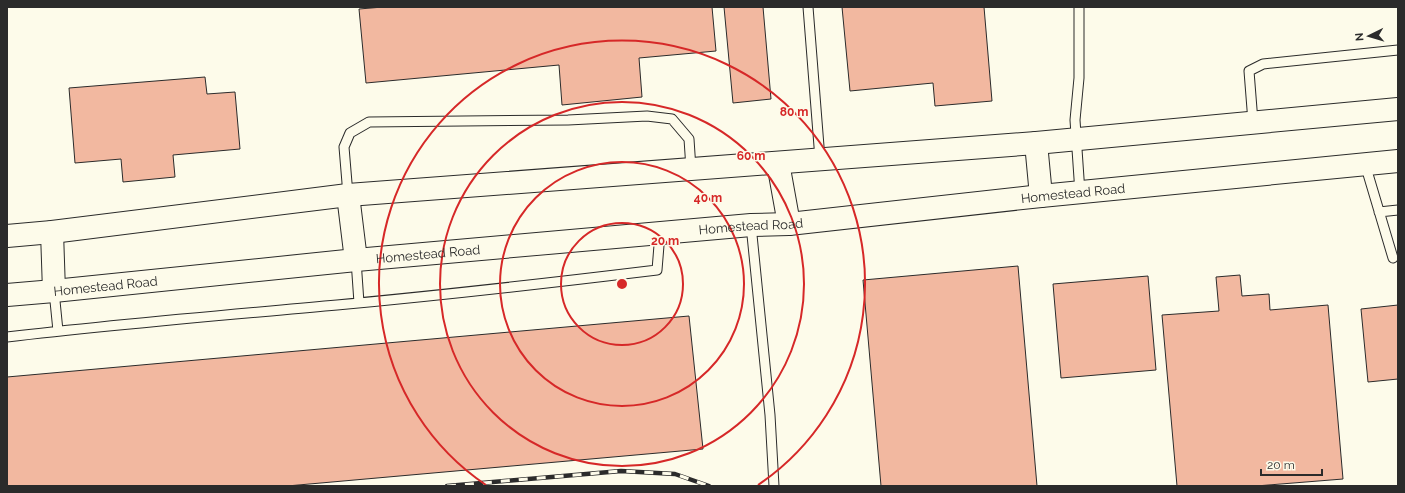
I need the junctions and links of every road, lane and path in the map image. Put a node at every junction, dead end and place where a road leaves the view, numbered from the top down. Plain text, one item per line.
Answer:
1 (808, 7) edge
2 (1079, 7) edge
3 (1398, 50) edge
4 (1398, 108) edge
5 (1253, 122) junction
6 (1076, 140) junction
7 (1036, 143) junction
8 (820, 159) junction
9 (1398, 161) edge
10 (778, 163) junction
11 (1366, 164) junction
12 (691, 169) junction
13 (1080, 193) junction
14 (348, 195) junction
15 (1041, 196) junction
16 (1398, 210) edge
17 (1380, 212) junction
18 (789, 224) junction
19 (751, 225) junction
20 (52, 232) junction
21 (660, 233) junction
22 (7, 236) edge
23 (1393, 258) dead end
24 (356, 260) junction
25 (54, 291) junction
26 (7, 295) edge
27 (360, 303) junction
28 (58, 331) junction
29 (7, 337) edge
30 (774, 486) edge

1 - 8 lane
2 - 6 lane
3 - 5 lane
4 - 5 main road
5 - 6 main road
6 - 7 main road
6 - 13 lane
7 - 8 main road
7 - 15 main road
8 - 10 main road
9 - 11 main road, Homestead Road
10 - 12 main road
10 - 18 main road
11 - 13 main road, Homestead Road
11 - 17 lane
12 - 14 main road
12 - 14 lane
13 - 15 main road, Homestead Road
14 - 20 main road
14 - 24 main road
15 - 18 main road, Homestead Road
16 - 17 lane
17 - 23 lane
18 - 19 main road, Homestead Road
19 - 21 main road, Homestead Road
19 - 30 lane
20 - 22 main road
20 - 25 main road
21 - 24 main road, Homestead Road
21 - 27 lane
24 - 25 main road, Homestead Road
24 - 27 lane
25 - 26 main road, Homestead Road
25 - 28 lane
27 - 28 lane
28 - 29 lane

